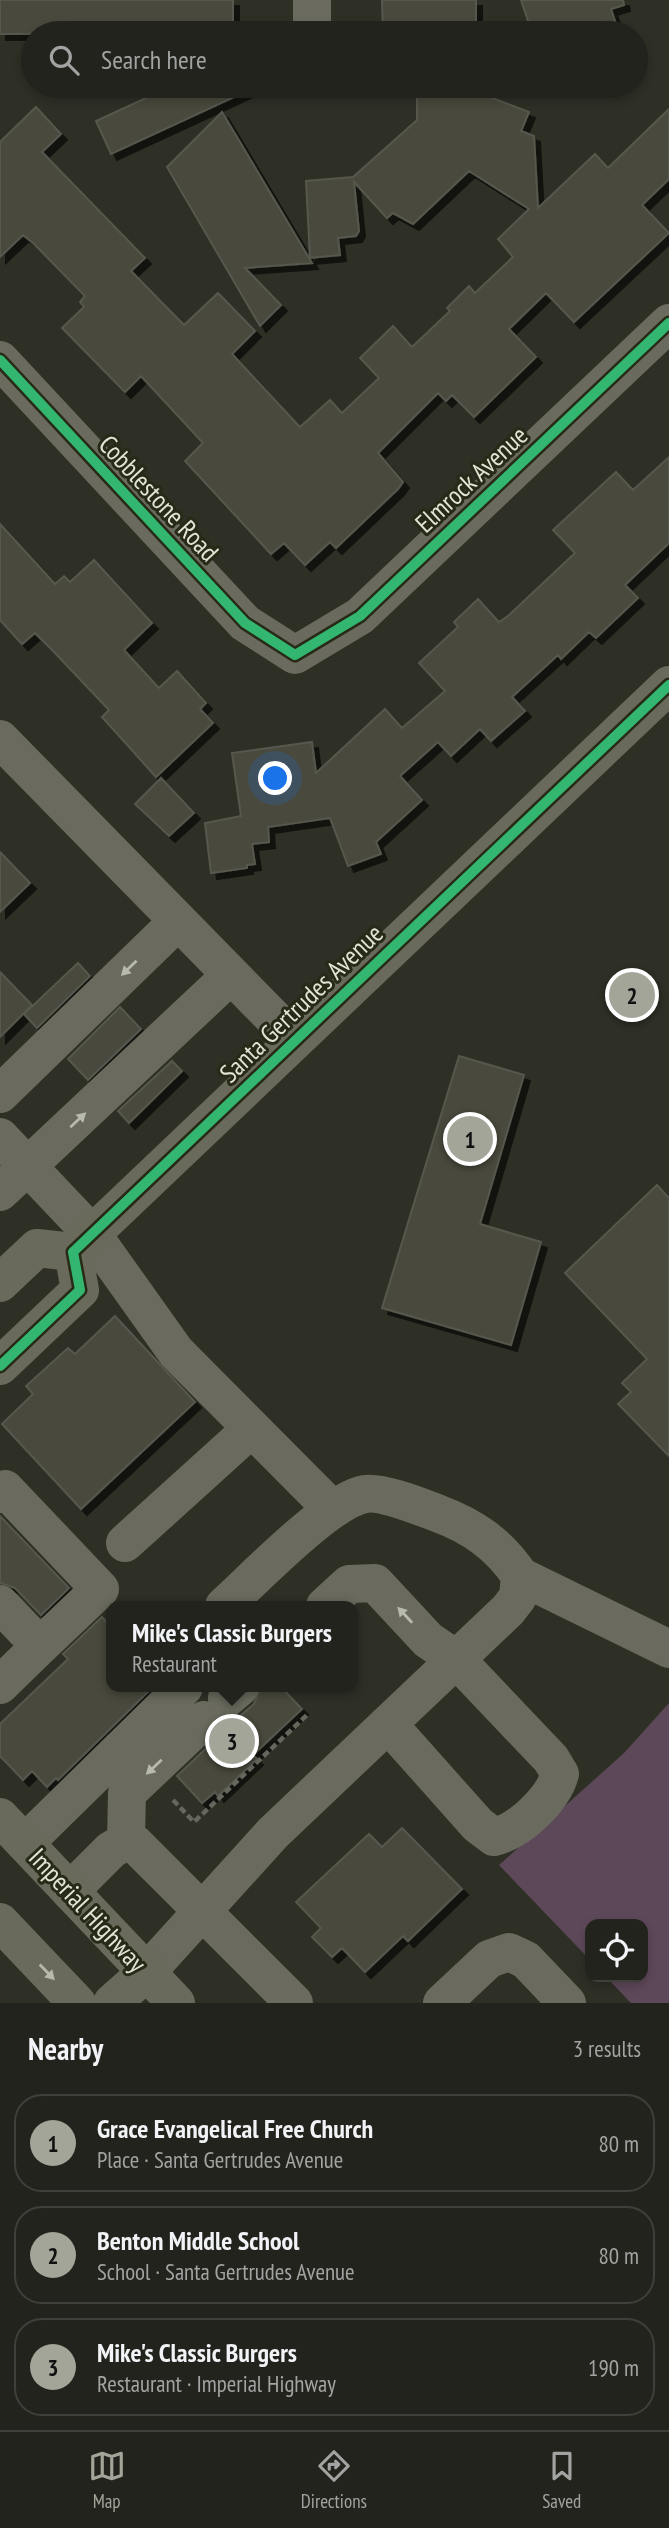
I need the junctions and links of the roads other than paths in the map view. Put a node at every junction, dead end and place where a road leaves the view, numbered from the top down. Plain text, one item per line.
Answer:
1 (312, 0) edge
2 (312, 21) edge
3 (669, 323) edge
4 (0, 360) edge
5 (295, 655) joint
6 (669, 685) edge
7 (0, 739) edge
8 (178, 921) junction
9 (231, 975) junction
10 (295, 1040) junction
11 (0, 1094) edge
12 (0, 1137) edge
13 (28, 1167) junction
14 (0, 1192) edge
15 (82, 1243) junction
16 (0, 1283) edge
17 (0, 1366) edge
18 (251, 1429) junction
19 (0, 1494) edge
20 (332, 1509) junction
21 (125, 1543) dead end
22 (520, 1576) junction
23 (230, 1601) edge
24 (330, 1601) edge
25 (0, 1604) edge
26 (40, 1647) junction
27 (669, 1649) edge
28 (457, 1659) junction
29 (0, 1685) edge
30 (178, 1692) edge
31 (224, 1702) edge
32 (388, 1724) junction
33 (13, 1830) edge
34 (126, 1840) junction
35 (70, 1891) junction
36 (202, 1911) junction
37 (0, 1922) edge
38 (147, 1972) junction
39 (77, 2003) edge
40 (112, 2003) edge
41 (176, 2003) edge
42 (294, 2003) edge
43 (442, 2003) edge
44 (566, 2003) edge

1 - 2 street
3 - 5 street, Elmrock Avenue
4 - 5 street, Cobblestone Road
6 - 10 main road, Santa Gertrudes Avenue
7 - 8 street
8 - 9 street
8 -> 11 street
9 - 10 street
13 -> 9 street
10 - 15 main road, Santa Gertrudes Avenue
12 - 13 street
13 - 14 street
13 - 15 street
15 - 16 main road
15 - 17 main road
15 - 18 street
18 - 20 street
18 - 21 street
19 - 26 street
20 - 22 street
20 - 23 street
22 - 27 street
22 - 28 street
28 -> 24 street
25 - 26 street
26 - 29 street
28 - 32 street
28 - 32 street
30 - 33 street
31 -> 34 street
32 - 36 street
33 - 35 main road, Imperial Highway
34 - 35 street
34 - 36 street
35 - 38 main road, Imperial Highway
36 - 38 street
36 - 42 street
37 -> 39 main road
38 - 40 main road
38 - 41 main road, Imperial Highway
43 - 44 street

